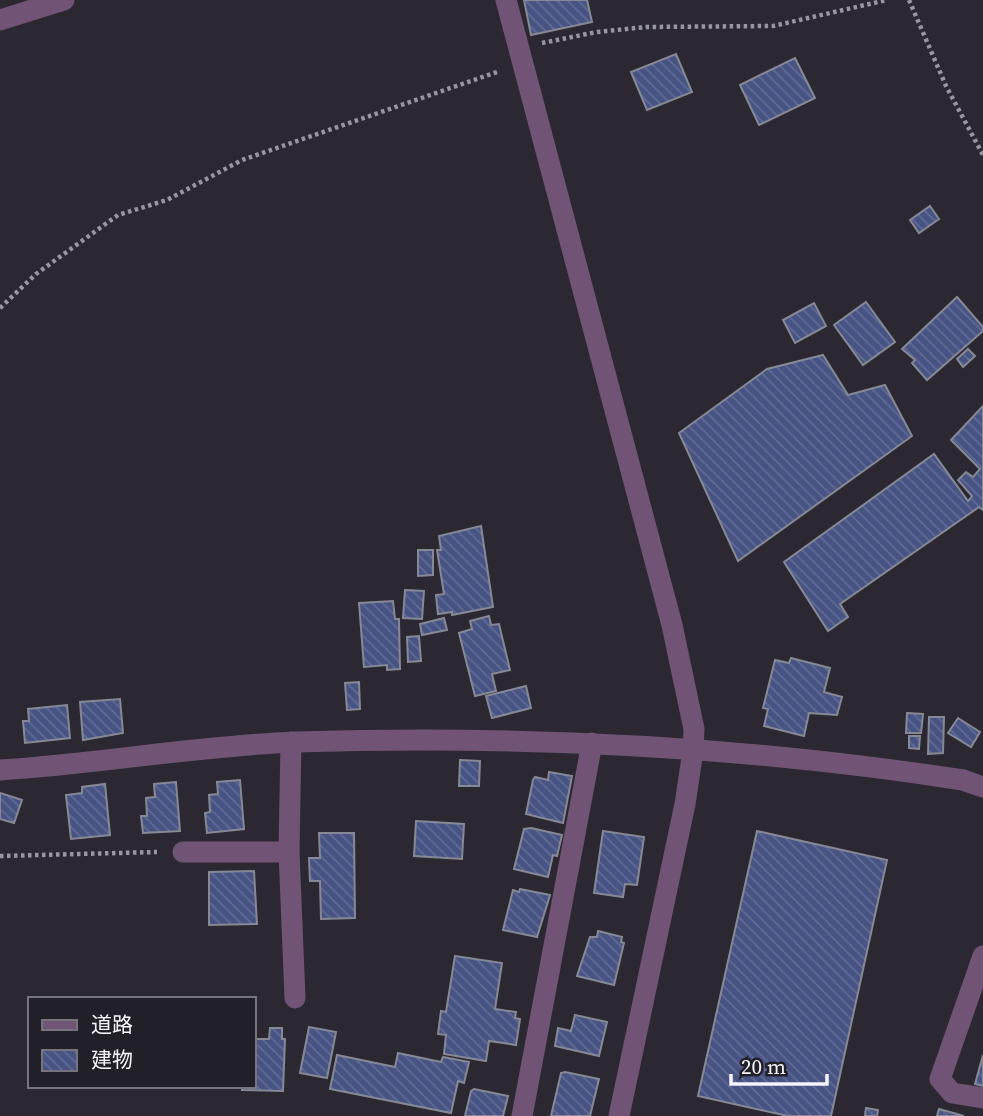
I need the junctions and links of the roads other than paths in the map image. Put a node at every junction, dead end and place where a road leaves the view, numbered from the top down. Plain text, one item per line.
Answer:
1 (64, 0) edge
2 (506, 0) edge
3 (0, 20) edge
4 (292, 743) junction
5 (592, 743) junction
6 (693, 751) junction
7 (0, 770) edge
8 (983, 787) edge
9 (183, 852) road end
10 (289, 852) junction
11 (983, 956) edge
12 (295, 998) dead end
13 (983, 1098) edge
14 (522, 1116) edge
15 (619, 1116) edge

1 - 3 street
2 - 6 street
4 - 5 street
4 - 7 street
4 - 10 street
5 - 6 street
5 - 14 street
6 - 8 street
6 - 15 street
9 - 10 street
10 - 12 street
11 - 13 street

